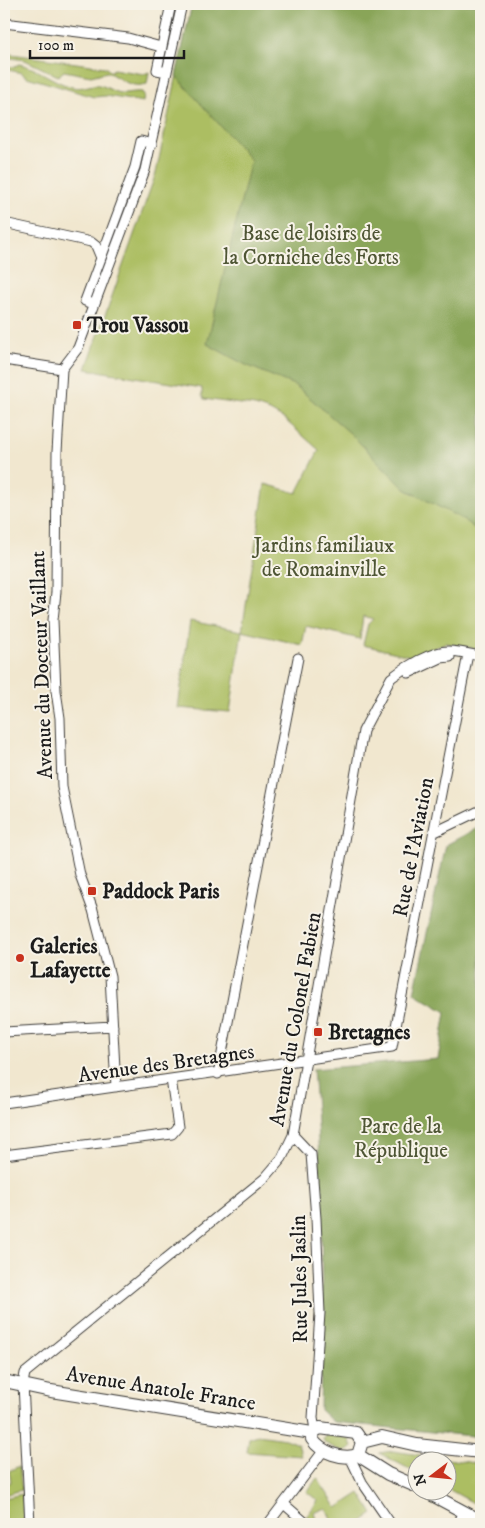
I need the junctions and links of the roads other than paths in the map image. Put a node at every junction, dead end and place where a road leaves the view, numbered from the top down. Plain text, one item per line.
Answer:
1 (171, 4) edge
2 (182, 4) edge
3 (4, 23) edge
4 (162, 47) junction
5 (167, 72) junction
6 (152, 144) junction
7 (4, 223) edge
8 (101, 258) junction
9 (94, 304) junction
10 (4, 360) edge
11 (62, 369) junction
12 (481, 656) edge
13 (467, 657) junction
14 (298, 658) dead end
15 (481, 662) edge
16 (481, 810) edge
17 (434, 832) junction
18 (113, 1026) junction
19 (4, 1032) edge
20 (392, 1047) joint
21 (307, 1061) junction
22 (218, 1074) junction
23 (171, 1079) junction
24 (116, 1087) junction
25 (4, 1103) edge
26 (293, 1135) junction
27 (4, 1155) edge
28 (4, 1381) edge
29 (23, 1384) junction
30 (313, 1432) junction
31 (362, 1442) junction
32 (324, 1450) junction
33 (481, 1452) edge
34 (354, 1456) junction
35 (408, 1483) edge
36 (442, 1500) edge
37 (284, 1504) junction
38 (464, 1512) junction
39 (481, 1521) edge
40 (30, 1524) edge
41 (268, 1524) edge
42 (307, 1524) edge
43 (391, 1524) edge
44 (458, 1524) edge

1 - 4 street
2 - 5 street
3 - 4 street
4 - 5 street
5 - 6 street
6 - 8 street
6 - 9 street
7 - 8 street
8 - 9 street
9 - 11 street
10 - 11 street
11 - 18 street, Avenue du Docteur Vaillant
12 - 13 street, Avenue du Colonel Fabien
13 - 15 street, Avenue du Colonel Fabien
13 - 17 street, Rue de l'Aviation
13 - 21 street, Avenue du Colonel Fabien
14 - 22 street
16 - 17 street
17 - 20 street, Rue de l'Aviation
18 - 19 street
18 - 24 street, Avenue du Docteur Vaillant
20 - 21 street, Avenue des Bretagnes
21 - 22 street, Avenue des Bretagnes
21 - 26 street, Avenue du Colonel Fabien
22 - 23 street, Avenue des Bretagnes
23 - 24 street, Avenue des Bretagnes
23 - 27 street
24 - 25 street, Avenue des Bretagnes
26 - 29 street, Avenue du Colonel Fabien
26 - 30 street, Rue Jules Jaslin
28 - 29 street, Avenue Anatole France
29 - 30 street, Avenue Anatole France
29 - 40 street
30 - 31 street, Avenue Anatole France
30 - 32 street
31 - 33 street
31 - 34 street
32 - 34 street
32 - 37 street
34 - 35 street
34 - 43 street
36 - 38 street
37 - 41 street
37 - 42 street
38 - 39 street
38 - 44 street

